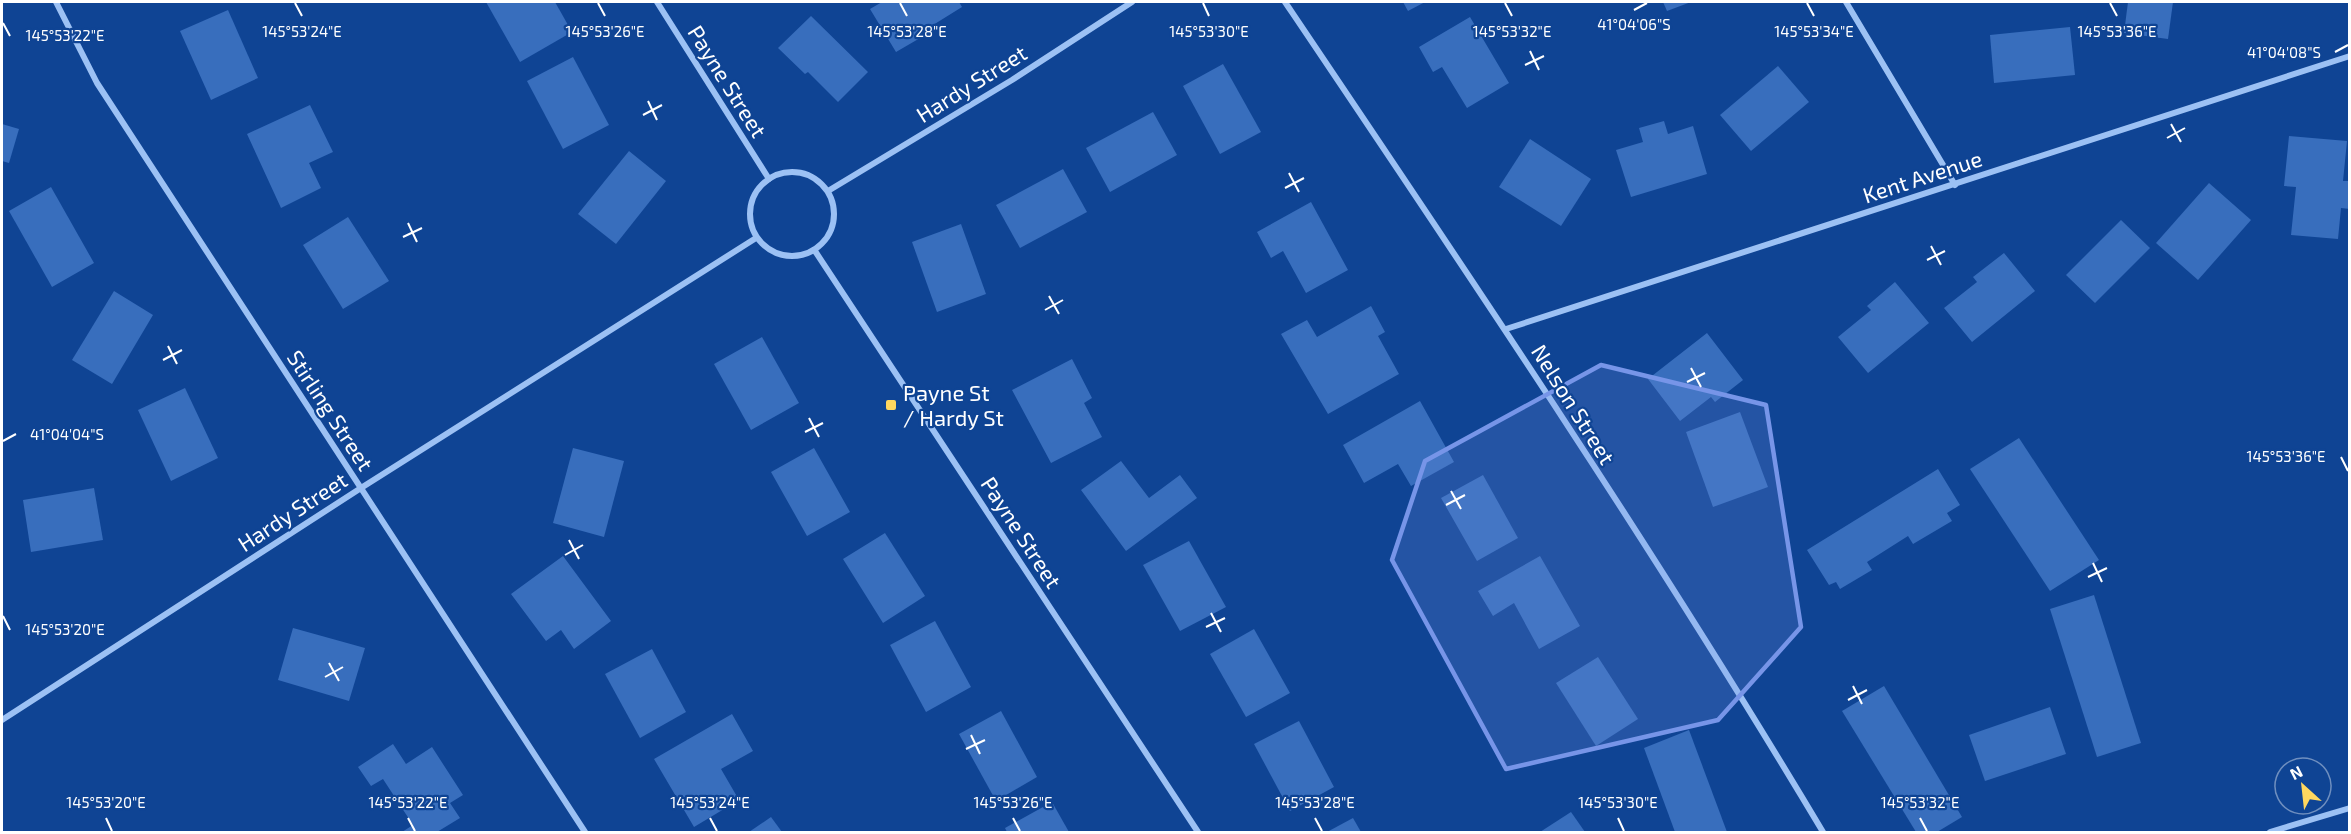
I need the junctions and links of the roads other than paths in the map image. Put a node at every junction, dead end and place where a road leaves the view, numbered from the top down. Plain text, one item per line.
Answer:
1 (56, 2) edge
2 (657, 2) edge
3 (1132, 2) edge
4 (1285, 2) edge
5 (1846, 2) edge
6 (2349, 56) edge
7 (769, 178) junction
8 (1955, 185) junction
9 (828, 191) junction
10 (756, 238) junction
11 (815, 250) junction
12 (1506, 329) junction
13 (361, 488) junction
14 (2, 720) edge
15 (2349, 808) edge
16 (585, 832) edge
17 (1198, 832) edge
18 (1823, 832) edge
19 (2270, 832) edge

1 - 13 street, Stirling Street
2 - 7 street, Payne Street
3 - 9 street, Hardy Street
4 - 12 street, Nelson Street
5 - 8 street
6 - 8 street, Kent Avenue
7 - 9 street
7 - 10 street
8 - 12 street, Kent Avenue
9 - 11 street
10 - 11 street
10 - 13 street, Hardy Street
11 - 17 street, Payne Street
12 - 18 street, Nelson Street
13 - 14 street, Hardy Street
13 - 16 street, Stirling Street
15 - 19 street

